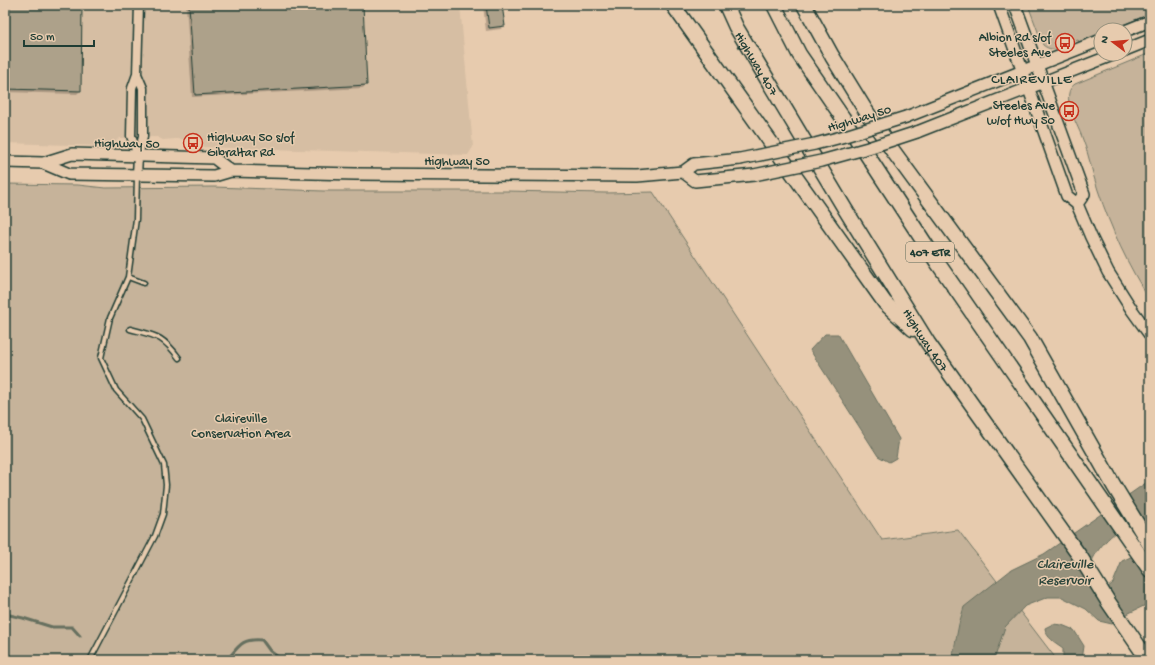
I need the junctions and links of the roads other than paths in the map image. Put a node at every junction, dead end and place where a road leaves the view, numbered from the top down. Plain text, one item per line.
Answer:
1 (139, 5) edge
2 (673, 5) edge
3 (726, 5) edge
4 (774, 5) edge
5 (804, 5) edge
6 (999, 5) edge
7 (1015, 5) edge
8 (1150, 21) edge
9 (1133, 28) edge
10 (1150, 40) edge
11 (1093, 43) edge
12 (1133, 47) edge
13 (1094, 62) edge
14 (1038, 66) junction
15 (1022, 72) junction
16 (137, 74) junction
17 (1044, 82) junction
18 (1028, 88) junction
19 (138, 156) junction
20 (5, 162) edge
21 (43, 163) junction
22 (231, 171) junction
23 (683, 172) junction
24 (138, 174) junction
25 (1077, 204) junction
26 (128, 277) junction
27 (144, 283) dead end
28 (130, 328) dead end
29 (1150, 335) edge
30 (928, 343) junction
31 (179, 358) dead end
32 (1150, 545) edge
33 (1150, 570) edge
34 (90, 660) edge
35 (1148, 660) edge

1 - 16 street
2 - 30 highway
3 - 30 highway, Highway 407
4 - 33 highway, 407 ETR
5 - 32 highway
6 - 15 main road
7 - 14 main road
8 - 9 main road
10 - 12 main road
11 - 14 main road, Highway 50
13 - 17 main road
14 - 15 main road, Highway 50
14 - 17 main road
15 - 18 main road
15 - 23 main road, Highway 50, bridge
16 - 19 street
16 - 19 street
17 - 18 main road
17 - 25 main road
18 - 23 main road, bridge
18 - 25 main road
19 - 21 main road, Highway 50
19 - 22 main road, Highway 50
19 - 24 street
20 - 21 main road, Highway 50
21 - 24 main road, Highway 50
22 - 23 main road, Highway 50
22 - 24 main road, Highway 50
24 - 26 lane
25 - 29 main road
26 - 27 lane
26 - 34 lane
28 - 31 lane
30 - 35 highway, Highway 407

